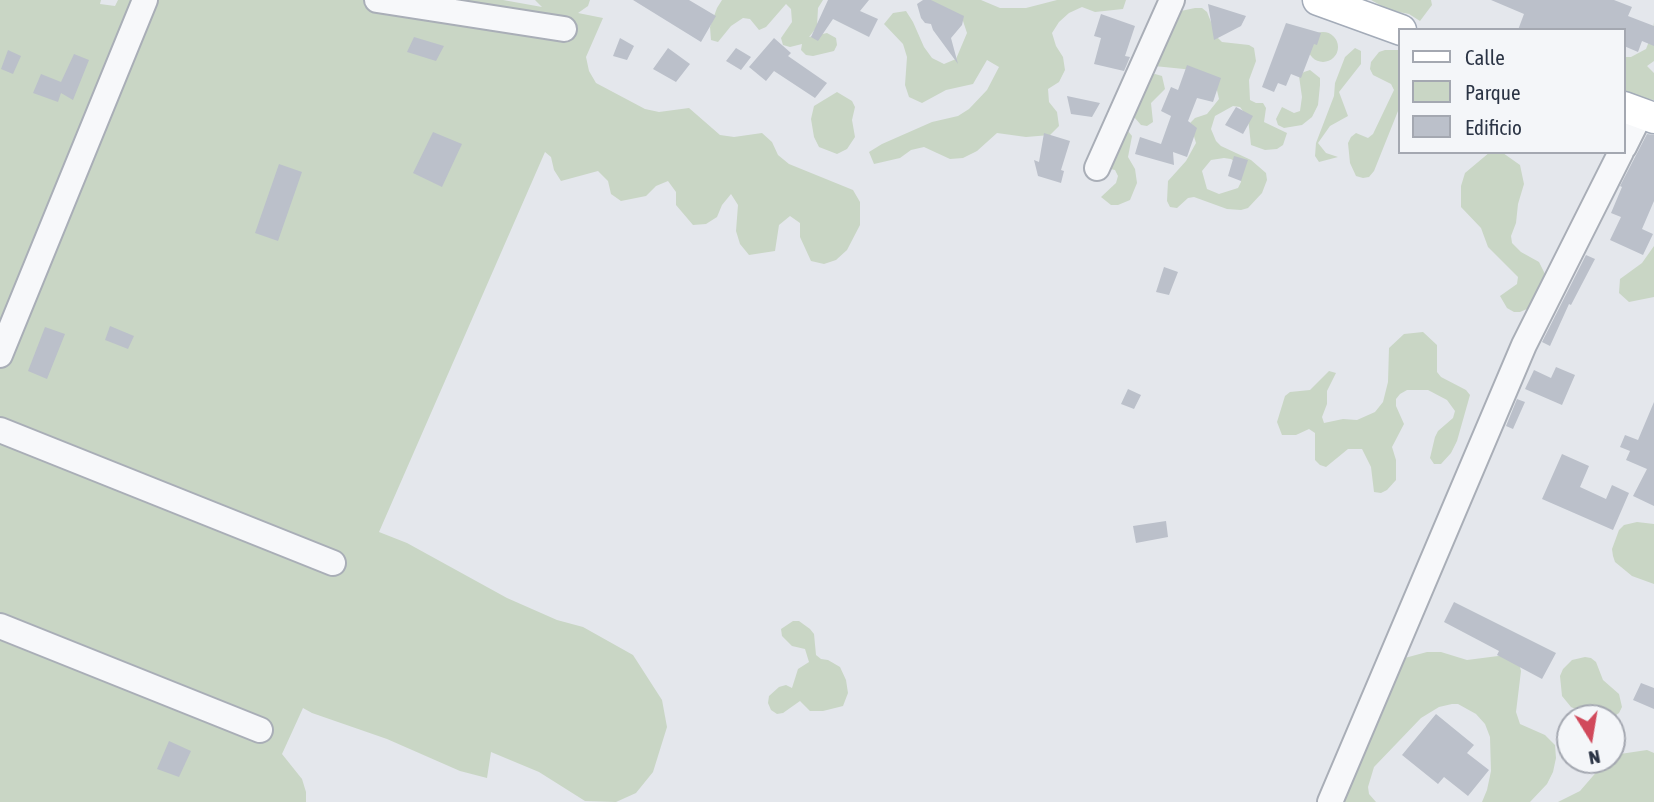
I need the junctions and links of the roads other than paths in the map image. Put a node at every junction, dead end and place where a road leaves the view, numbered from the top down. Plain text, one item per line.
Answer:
1 (145, 0) edge
2 (376, 0) edge
3 (1172, 0) edge
4 (1318, 0) edge
5 (564, 29) dead end
6 (1398, 29) edge
7 (1640, 113) edge
8 (1626, 143) edge
9 (1620, 154) edge
10 (1097, 168) dead end
11 (0, 355) edge
12 (0, 430) edge
13 (333, 563) dead end
14 (0, 626) edge
15 (260, 730) dead end
16 (1330, 802) edge

1 - 11 street
2 - 5 street
3 - 10 street
4 - 6 main road
7 - 8 street
9 - 16 street
12 - 13 street
14 - 15 street

